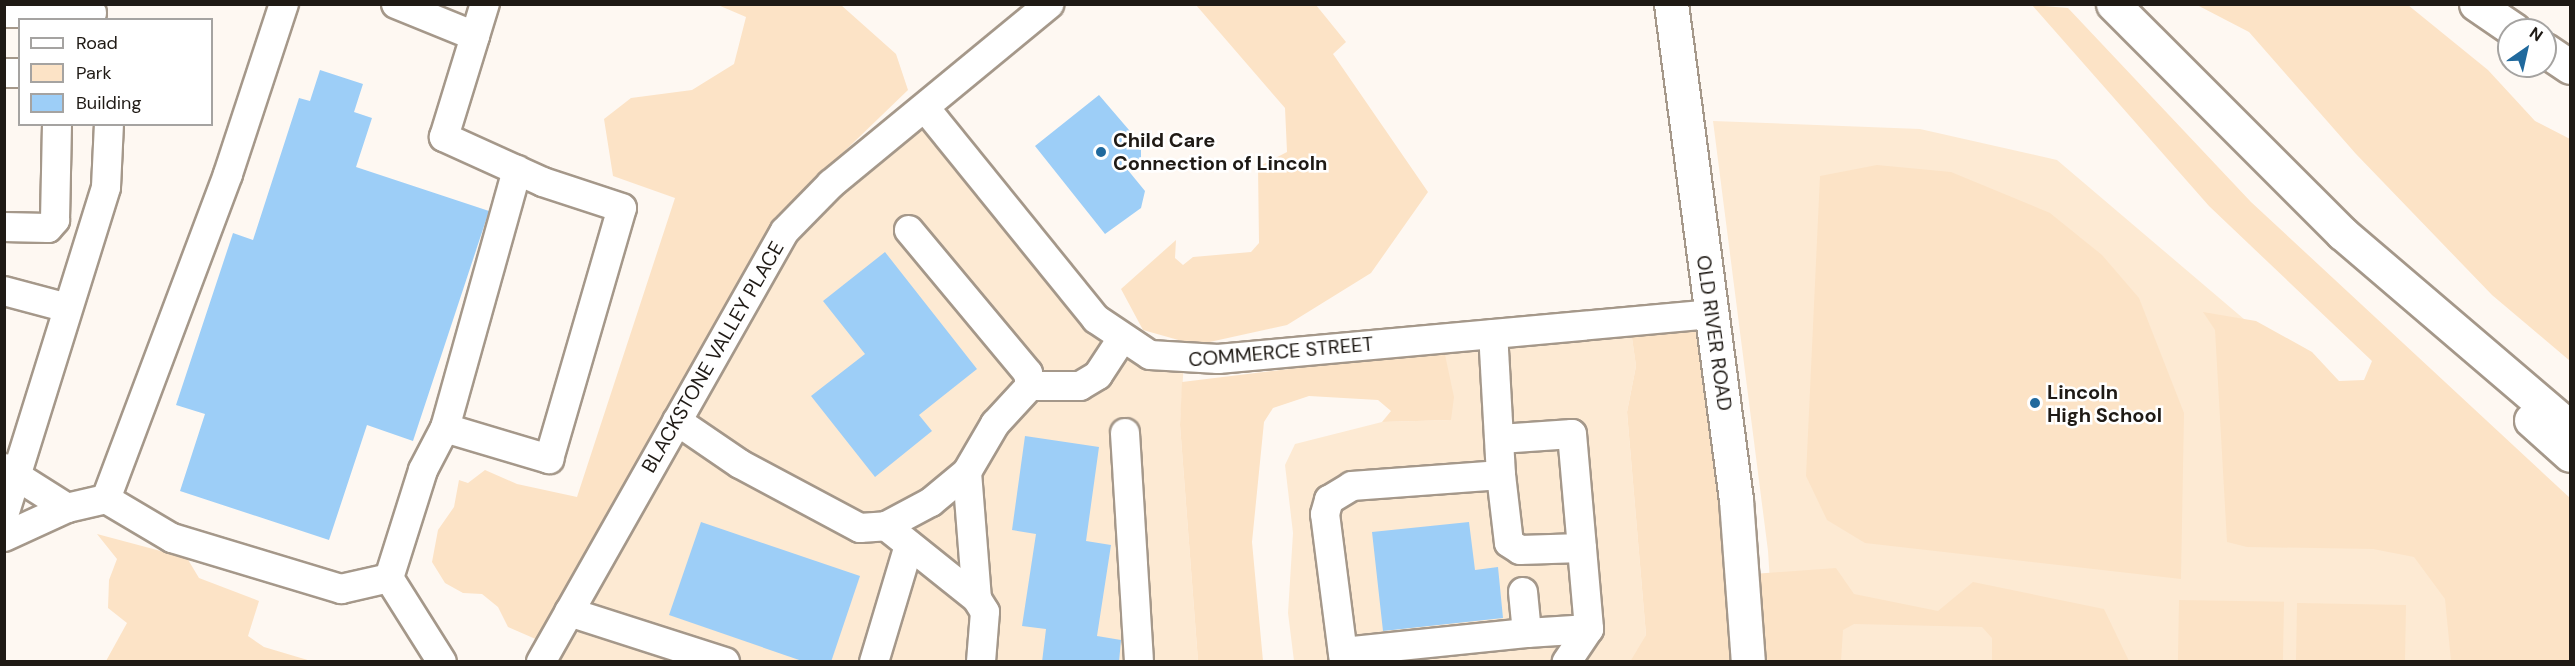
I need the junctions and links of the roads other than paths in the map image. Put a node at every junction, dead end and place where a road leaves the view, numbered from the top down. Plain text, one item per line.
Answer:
1 (284, 4) edge
2 (396, 4) edge
3 (485, 4) edge
4 (1049, 4) edge
5 (1671, 4) edge
6 (2114, 4) edge
7 (2476, 4) edge
8 (94, 12) edge
9 (4, 13) edge
10 (2497, 18) edge
11 (475, 36) junction
12 (2557, 58) edge
13 (2571, 67) edge
14 (926, 109) junction
15 (57, 126) edge
16 (109, 126) edge
17 (517, 170) junction
18 (4, 227) edge
19 (909, 230) dead end
20 (2397, 284) junction
21 (4, 291) edge
22 (68, 308) junction
23 (1711, 314) junction
24 (1492, 334) junction
25 (1121, 340) junction
26 (1030, 386) junction
27 (677, 421) junction
28 (445, 428) junction
29 (2571, 428) edge
30 (1125, 433) dead end
31 (1500, 439) junction
32 (2571, 455) edge
33 (967, 472) junction
34 (12, 473) edge
35 (1501, 475) junction
36 (106, 499) junction
37 (67, 508) junction
38 (4, 515) edge
39 (886, 526) junction
40 (4, 537) edge
41 (909, 545) junction
42 (1582, 548) junction
43 (389, 578) junction
44 (1523, 592) dead end
45 (977, 599) junction
46 (569, 612) junction
47 (1589, 629) junction
48 (1527, 633) junction
49 (1344, 657) edge
50 (442, 662) edge
51 (541, 662) edge
52 (725, 662) edge
53 (874, 662) edge
54 (981, 662) edge
55 (1139, 662) edge
56 (1567, 662) edge
57 (1748, 662) edge

1 - 36 street
2 - 11 street
3 - 11 street
4 - 14 street, BLACKSTONE VALLEY PLACE
5 - 23 main road, OLD RIVER ROAD
6 - 20 main road
7 - 10 main road
8 - 9 street
11 - 17 street
12 - 13 main road
14 - 25 street, COMMERCE STREET
14 - 27 street, BLACKSTONE VALLEY PLACE
15 - 18 street
16 - 22 street
17 - 28 street
17 - 28 street
19 - 26 street
20 - 29 main road
20 - 32 main road
21 - 22 street
22 - 34 street
23 - 24 street, COMMERCE STREET
23 - 57 main road, OLD RIVER ROAD
24 - 25 street, COMMERCE STREET
24 - 31 street
25 - 26 street
26 - 33 street
27 - 39 street
27 - 46 street, BLACKSTONE VALLEY PLACE
28 - 43 street
30 - 55 street
31 - 35 street
31 - 42 street
33 - 39 street
33 - 45 street
34 - 37 street
34 - 38 street
35 - 42 street
35 - 49 street
36 - 37 street
36 - 43 street
37 - 40 street
39 - 41 street
41 - 45 street
41 - 53 street
42 - 47 street
43 - 50 street
44 - 48 street
45 - 54 street
46 - 51 street, BLACKSTONE VALLEY PLACE
46 - 52 street
47 - 48 street
47 - 56 street
48 - 49 street

